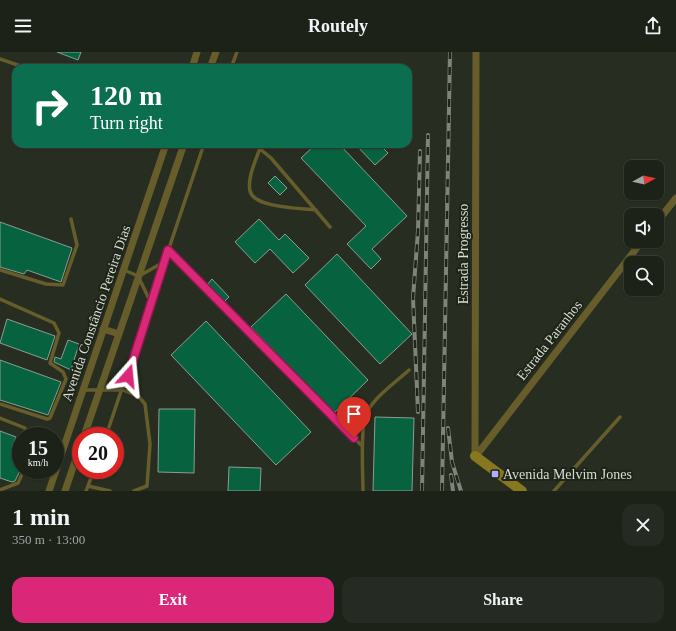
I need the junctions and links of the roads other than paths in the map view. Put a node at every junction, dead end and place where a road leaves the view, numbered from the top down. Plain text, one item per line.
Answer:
1 (197, 52) edge
2 (216, 52) edge
3 (237, 52) edge
4 (476, 52) edge
5 (0, 59) edge
6 (14, 64) edge
7 (193, 64) edge
8 (212, 64) edge
9 (232, 64) edge
10 (165, 148) edge
11 (183, 148) edge
12 (203, 148) edge
13 (260, 148) joint
14 (676, 198) edge
15 (316, 210) junction
16 (664, 213) edge
17 (71, 219) dead end
18 (330, 227) dead end
19 (637, 248) edge
20 (168, 250) junction
21 (164, 262) junction
22 (0, 270) edge
23 (124, 270) junction
24 (138, 276) junction
25 (0, 299) edge
26 (151, 303) junction
27 (103, 330) junction
28 (119, 334) junction
29 (409, 370) dead end
30 (84, 390) junction
31 (100, 390) junction
32 (123, 390) junction
33 (0, 404) edge
34 (620, 417) dead end
35 (0, 418) edge
36 (22, 427) edge
37 (87, 427) edge
38 (109, 427) edge
39 (362, 446) junction
40 (475, 456) junction
41 (72, 470) edge
42 (20, 479) edge
43 (91, 479) edge
44 (88, 486) junction
45 (147, 486) junction
46 (0, 490) edge
47 (49, 491) edge
48 (65, 491) edge
49 (86, 491) edge
50 (110, 491) edge
51 (134, 491) edge
52 (147, 491) edge
53 (363, 491) edge
54 (522, 491) edge
55 (554, 491) edge

1 - 7 street
2 - 8 street
3 - 9 lane
4 - 40 street, Estrada Progresso
5 - 6 lane
10 - 23 street, Avenida Constâncio Pereira Dias
11 - 24 street, Avenida Constâncio Pereira Dias
12 - 20 lane
13 - 15 lane
13 - 15 lane
14 - 16 street
15 - 18 lane
17 - 22 lane
19 - 40 street, Estrada Paranhos
20 - 21 lane
20 - 39 lane
21 - 24 lane
21 - 26 lane
23 - 24 lane
23 - 27 street, Avenida Constâncio Pereira Dias
24 - 26 lane
24 - 28 street, Avenida Constâncio Pereira Dias
25 - 33 lane
26 - 32 lane
27 - 28 street
27 - 30 street, Avenida Constâncio Pereira Dias
28 - 31 street, Avenida Constâncio Pereira Dias
29 - 39 lane
30 - 31 lane
30 - 47 street, Avenida Constâncio Pereira Dias
31 - 32 lane
31 - 37 street, Avenida Constâncio Pereira Dias
32 - 38 lane
32 - 45 lane
34 - 55 lane
35 - 36 lane
39 - 53 lane
40 - 54 street
41 - 48 street
42 - 46 lane
43 - 44 lane
44 - 49 lane
44 - 50 lane
45 - 51 lane
45 - 52 lane

